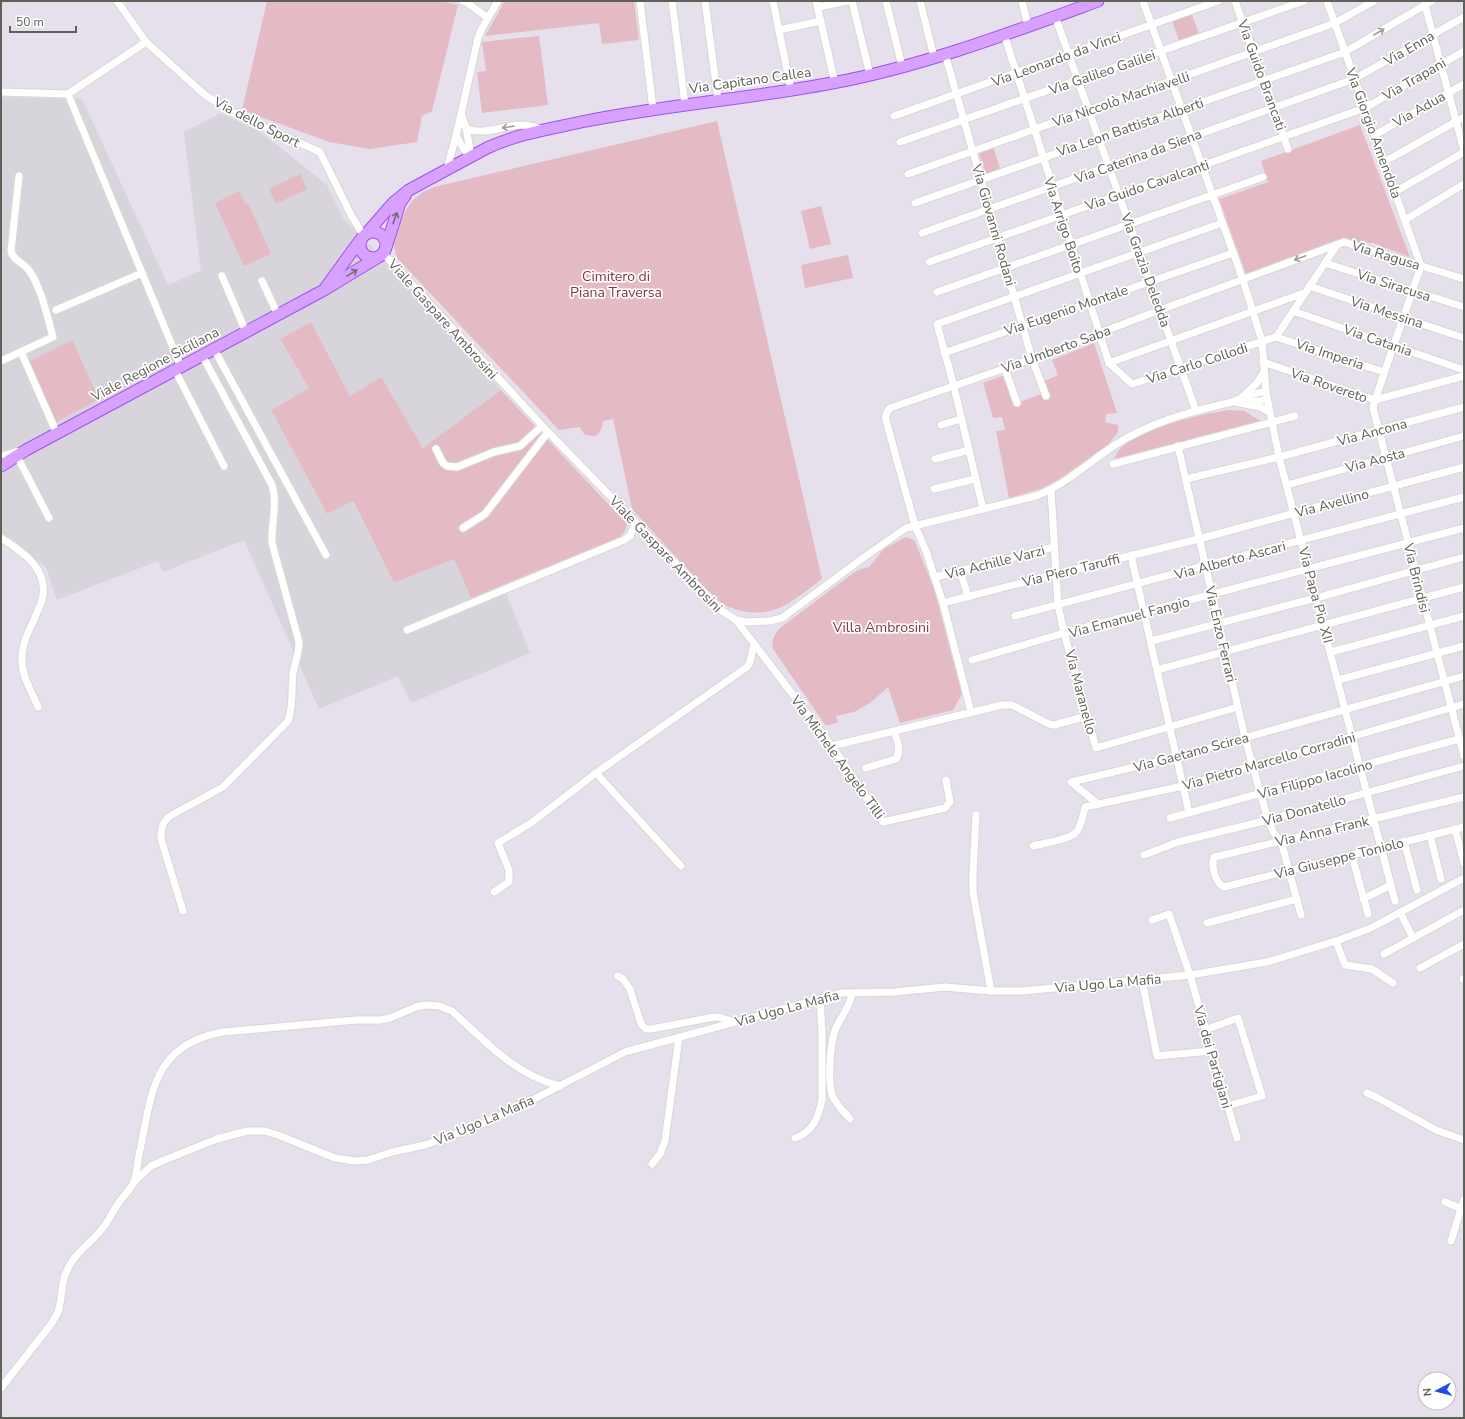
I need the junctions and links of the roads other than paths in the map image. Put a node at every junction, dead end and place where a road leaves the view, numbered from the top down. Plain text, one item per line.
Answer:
1 (117, 1) edge
2 (463, 1) edge
3 (498, 1) edge
4 (640, 1) edge
5 (672, 1) edge
6 (704, 1) edge
7 (773, 1) edge
8 (848, 1) edge
9 (852, 1) edge
10 (886, 1) edge
11 (920, 1) edge
12 (1022, 1) edge
13 (1098, 1) edge
14 (1143, 1) edge
15 (1218, 1) edge
16 (1236, 1) edge
17 (1304, 1) edge
18 (1327, 1) edge
19 (1374, 1) edge
20 (1432, 1) edge
21 (1425, 3) edge
22 (817, 4) edge
23 (1363, 4) edge
24 (1056, 16) junction
25 (1464, 17) edge
26 (488, 18) junction
27 (821, 21) junction
28 (1243, 22) junction
29 (1335, 23) junction
30 (1152, 24) junction
31 (1028, 26) junction
32 (779, 30) junction
33 (1004, 34) junction
34 (1433, 34) junction
35 (146, 42) junction
36 (1464, 50) edge
37 (1161, 51) junction
38 (1254, 52) junction
39 (1345, 52) junction
40 (945, 54) junction
41 (1069, 54) junction
42 (934, 57) junction
43 (1441, 64) junction
44 (902, 66) junction
45 (1016, 73) junction
46 (870, 75) junction
47 (1354, 79) junction
48 (1078, 80) junction
49 (1264, 80) junction
50 (1172, 81) junction
51 (835, 83) junction
52 (1464, 84) edge
53 (791, 90) junction
54 (1, 92) edge
55 (1448, 93) junction
56 (68, 94) junction
57 (956, 94) junction
58 (1025, 99) junction
59 (718, 100) junction
60 (685, 104) junction
61 (653, 108) junction
62 (1274, 108) junction
63 (1365, 108) junction
64 (1182, 109) junction
65 (1089, 110) junction
66 (460, 113) junction
67 (894, 116) dead end
68 (1464, 117) edge
69 (964, 120) junction
70 (1455, 122) junction
71 (466, 128) junction
72 (546, 129) junction
73 (1034, 129) junction
74 (1375, 135) junction
75 (456, 136) junction
76 (1284, 136) junction
77 (1192, 137) junction
78 (1099, 138) junction
79 (900, 142) dead end
80 (1288, 149) dead end
81 (973, 151) junction
82 (1464, 151) edge
83 (471, 155) junction
84 (1043, 158) junction
85 (1384, 162) junction
86 (1202, 165) junction
87 (1109, 167) junction
88 (447, 169) junction
89 (908, 174) dead end
90 (19, 176) dead end
91 (1263, 177) dead end
92 (981, 179) junction
93 (1464, 184) edge
94 (1052, 187) junction
95 (410, 190) junction
96 (1395, 192) junction
97 (1119, 195) junction
98 (1212, 195) junction
99 (915, 203) dead end
100 (989, 210) junction
101 (1061, 215) junction
102 (1405, 220) junction
103 (1222, 222) junction
104 (1129, 224) junction
105 (922, 234) dead end
106 (364, 236) junction
107 (997, 238) junction
108 (1337, 244) junction
109 (1071, 245) junction
110 (1139, 252) junction
111 (383, 253) junction
112 (1233, 253) junction
113 (929, 262) dead end
114 (1325, 263) junction
115 (1421, 266) junction
116 (1006, 268) junction
117 (142, 273) junction
118 (1080, 273) junction
119 (222, 276) dead end
120 (1464, 279) edge
121 (1243, 280) junction
122 (262, 281) dead end
123 (1150, 282) junction
124 (1309, 286) junction
125 (324, 290) junction
126 (1413, 290) junction
127 (937, 292) dead end
128 (1304, 293) junction
129 (1014, 297) junction
130 (1089, 302) junction
131 (1464, 307) edge
132 (56, 310) dead end
133 (1160, 310) junction
134 (1293, 311) junction
135 (1252, 312) junction
136 (278, 314) junction
137 (1403, 318) junction
138 (1022, 325) junction
139 (246, 332) junction
140 (1099, 334) junction
141 (1276, 336) junction
142 (1464, 338) edge
143 (1171, 341) junction
144 (1262, 341) junction
145 (1394, 346) junction
146 (214, 350) junction
147 (20, 352) junction
148 (944, 353) junction
149 (202, 355) junction
150 (1032, 359) junction
151 (1, 361) edge
152 (1263, 362) junction
153 (1109, 363) junction
154 (178, 368) junction
155 (1005, 369) junction
156 (1181, 369) junction
157 (1464, 370) edge
158 (1264, 372) junction
159 (1384, 372) junction
160 (1464, 376) edge
161 (1132, 384) joint
162 (954, 387) junction
163 (1046, 396) dead end
164 (1266, 396) junction
165 (1375, 400) junction
166 (1235, 402) junction
167 (1017, 403) dead end
168 (1464, 407) edge
169 (1196, 411) junction
170 (1269, 412) junction
171 (1295, 416) dead end
172 (961, 419) junction
173 (1271, 422) junction
174 (940, 425) dead end
175 (542, 426) junction
176 (1379, 430) junction
177 (548, 432) junction
178 (56, 434) junction
179 (1464, 436) edge
180 (1178, 446) junction
181 (436, 449) dead end
182 (969, 450) junction
183 (22, 453) junction
184 (1279, 457) junction
185 (1386, 457) junction
186 (1, 458) edge
187 (935, 459) dead end
188 (1113, 464) dead end
189 (1, 466) edge
190 (224, 466) dead end
191 (1464, 467) edge
192 (976, 479) junction
193 (1186, 479) junction
194 (1287, 485) junction
195 (1394, 486) junction
196 (934, 489) dead end
197 (1051, 490) junction
198 (1464, 497) edge
199 (983, 509) junction
200 (1294, 513) junction
201 (1401, 514) junction
202 (49, 518) dead end
203 (636, 523) junction
204 (915, 526) junction
205 (463, 528) dead end
206 (1464, 528) edge
207 (1, 538) edge
208 (1200, 538) junction
209 (1301, 541) junction
210 (1408, 543) junction
211 (1054, 547) junction
212 (326, 555) dead end
213 (1131, 555) junction
214 (1464, 557) edge
215 (1206, 566) junction
216 (960, 570) junction
217 (1309, 570) junction
218 (1415, 570) junction
219 (1056, 574) junction
220 (936, 577) junction
221 (1138, 584) junction
222 (1464, 587) edge
223 (1212, 595) junction
224 (968, 597) junction
225 (1316, 598) junction
226 (1422, 598) junction
227 (943, 603) junction
228 (1058, 605) junction
229 (1144, 613) junction
230 (1016, 616) dead end
231 (1464, 616) edge
232 (736, 620) junction
233 (1219, 623) junction
234 (1324, 625) junction
235 (1430, 626) junction
236 (407, 630) dead end
237 (1064, 633) junction
238 (1151, 641) junction
239 (754, 644) junction
240 (1464, 646) edge
241 (1225, 652) junction
242 (1331, 652) junction
243 (1437, 653) junction
244 (972, 660) dead end
245 (1157, 670) junction
246 (1464, 676) edge
247 (1338, 680) junction
248 (1444, 682) junction
249 (1464, 704) edge
250 (38, 707) dead end
251 (1238, 707) junction
252 (1452, 708) junction
253 (1346, 709) junction
254 (971, 712) junction
255 (1087, 716) junction
256 (1170, 726) junction
257 (894, 731) junction
258 (1353, 737) junction
259 (1245, 738) junction
260 (1459, 739) junction
261 (832, 746) junction
262 (1464, 756) edge
263 (1177, 757) junction
264 (1252, 766) junction
265 (1360, 766) junction
266 (1464, 766) edge
267 (866, 768) dead end
268 (596, 773) junction
269 (946, 780) dead end
270 (1183, 786) junction
271 (1367, 792) junction
272 (1260, 794) junction
273 (1464, 797) edge
274 (1098, 804) junction
275 (1189, 813) junction
276 (976, 815) dead end
277 (1170, 818) dead end
278 (1374, 819) junction
279 (1268, 820) junction
280 (1464, 826) edge
281 (1454, 829) junction
282 (1430, 835) junction
283 (1281, 841) junction
284 (1404, 842) junction
285 (1033, 846) dead end
286 (1382, 847) junction
287 (1144, 855) dead end
288 (1352, 856) junction
289 (1464, 863) edge
290 (681, 866) dead end
291 (1290, 871) junction
292 (1464, 878) edge
293 (1441, 879) dead end
294 (1391, 886) junction
295 (1224, 887) joint
296 (1417, 890) dead end
297 (494, 892) dead end
298 (1363, 899) junction
299 (1297, 900) junction
300 (1395, 901) dead end
301 (183, 910) dead end
302 (1464, 910) edge
303 (1400, 912) junction
304 (1368, 914) dead end
305 (1301, 915) dead end
306 (1152, 920) dead end
307 (1207, 923) dead end
308 (1414, 938) junction
309 (1336, 941) junction
310 (1464, 944) edge
311 (1384, 954) dead end
312 (1420, 968) dead end
313 (1190, 975) junction
314 (618, 976) dead end
315 (1142, 980) junction
316 (1393, 983) dead end
317 (991, 991) junction
318 (852, 992) junction
319 (820, 999) junction
320 (733, 1022) junction
321 (1205, 1030) junction
322 (679, 1037) junction
323 (1211, 1051) junction
324 (560, 1086) junction
325 (1367, 1093) dead end
326 (1227, 1106) junction
327 (850, 1119) dead end
328 (795, 1138) dead end
329 (1237, 1138) dead end
330 (1464, 1140) edge
331 (652, 1164) dead end
332 (134, 1182) junction
333 (1464, 1199) edge
334 (1445, 1202) dead end
335 (1462, 1210) edge
336 (1452, 1241) dead end
337 (1, 1388) edge

1 - 35 street, Via dello Sport
2 - 26 street
3 - 26 street
4 - 61 street
5 - 60 street
6 - 59 street
7 - 32 street
8 - 22 street
9 - 46 street
10 - 44 street
11 - 42 street
12 - 31 street
13 - 24 main road, Via Capitano Callea
14 - 30 street, Via Papa Pio XII
15 - 30 street, Via Leonardo da Vinci
16 - 28 street, Via Guido Brancati
17 - 28 street, Via Galileo Galilei
18 - 29 street, Via Giorgio Amendola
19 - 23 street, Via Niccolò Machiavelli
20 - 21 street, Via Leon Battista Alberti
21 - 34 street
39 -> 21 street, Via Leon Battista Alberti
22 - 27 street
23 - 29 street, Via Niccolò Machiavelli
24 - 31 main road, Via Capitano Callea
24 - 41 street, Via Grazia Deledda
25 - 34 street, Via Enna
26 - 66 street
27 - 32 street
27 - 51 street
28 - 37 street, Via Galileo Galilei
28 - 38 street, Via Guido Brancati
29 - 38 street, Via Niccolò Machiavelli
29 - 39 street, Via Giorgio Amendola
30 - 37 street, Via Papa Pio XII
30 - 41 street, Via Leonardo da Vinci
31 - 33 main road, Via Capitano Callea
32 - 53 street
33 - 40 main road, Via Capitano Callea
33 - 45 street, Via Arrigo Boito
34 - 43 street
34 - 47 street, Via Enna
35 - 56 street
35 - 106 street, Via dello Sport
36 - 43 street, Via Trapani
37 - 48 street, Via Galileo Galilei
37 - 50 street, Via Papa Pio XII
38 - 49 street, Via Guido Brancati
38 - 50 street, Via Niccolò Machiavelli
39 - 47 street, Via Giorgio Amendola
39 - 49 street, Via Leon Battista Alberti
40 - 42 main road, Via Capitano Callea
40 - 57 street, Via Giovanni Rodani
41 - 45 street, Via Leonardo da Vinci
41 - 48 street, Via Grazia Deledda
42 - 44 main road, Via Capitano Callea
43 - 55 street
43 - 63 street, Via Trapani
44 - 46 main road, Via Capitano Callea
45 - 57 street, Via Leonardo da Vinci
45 - 58 street, Via Arrigo Boito
46 - 51 main road, Via Capitano Callea
47 - 62 street, Via Caterina da Siena
47 - 63 street, Via Giorgio Amendola
48 - 58 street, Via Galileo Galilei
48 - 65 street, Via Grazia Deledda
49 - 62 street, Via Guido Brancati
49 - 64 street, Via Leon Battista Alberti
50 - 64 street, Via Papa Pio XII
50 - 65 street, Via Niccolò Machiavelli
51 - 53 main road, Via Capitano Callea
52 - 55 street, Via Adua
53 - 59 main road, Via Capitano Callea
54 - 56 street
55 - 70 street
55 - 74 street, Via Adua
56 - 117 street
57 - 67 street, Via Leonardo da Vinci
57 - 69 street, Via Giovanni Rodani
58 - 69 street, Via Galileo Galilei
58 - 73 street, Via Arrigo Boito
59 - 60 main road, Via Capitano Callea
60 - 61 main road, Via Capitano Callea
61 - 72 main road, Via Capitano Callea
62 - 76 street, Via Guido Brancati
62 - 77 street, Via Caterina da Siena
63 - 74 street, Via Giorgio Amendola
63 - 76 street, Via Guido Cavalcanti
64 - 77 street, Via Papa Pio XII
64 - 78 street, Via Leon Battista Alberti
65 - 73 street, Via Niccolò Machiavelli
65 - 78 street, Via Grazia Deledda
66 - 71 street
66 - 75 street
68 - 70 street
69 - 79 street, Via Galileo Galilei
69 - 81 street, Via Giovanni Rodani
70 - 82 street
70 - 85 street
72 -> 71 street
71 - 83 street
72 - 83 main road, Via Capitano Callea
73 - 81 street, Via Niccolò Machiavelli
73 - 84 street, Via Arrigo Boito
74 - 85 street, Via Giorgio Amendola
75 - 83 street
75 - 88 street
76 - 80 street, Via Guido Brancati
76 - 86 street, Via Guido Cavalcanti
77 - 86 street, Via Papa Pio XII
77 - 87 street, Via Caterina da Siena
78 - 84 street, Via Leon Battista Alberti
78 - 87 street, Via Grazia Deledda
81 - 89 street, Via Niccolò Machiavelli
81 - 92 street, Via Giovanni Rodani
82 - 96 street
83 - 88 main road, Via Capitano Callea
84 - 92 street, Via Leon Battista Alberti
84 - 94 street, Via Arrigo Boito
85 - 96 street, Via Giorgio Amendola
86 - 97 street, Via Guido Cavalcanti
86 - 98 street, Via Papa Pio XII
87 - 94 street, Via Caterina da Siena
87 - 97 street, Via Grazia Deledda
88 - 95 main road, Via Capitano Callea
90 - 147 street
91 - 98 street
92 - 99 street, Via Leon Battista Alberti
92 - 100 street, Via Giovanni Rodani
93 - 102 street
94 - 100 street, Via Caterina da Siena
94 - 101 street, Via Arrigo Boito
95 - 106 main road, Via Capitano Callea
111 -> 95 main road
96 - 102 street, Via Giorgio Amendola
97 - 101 street, Via Guido Cavalcanti
97 - 104 street, Via Grazia Deledda
98 - 103 street, Via Papa Pio XII
98 - 104 street
100 - 105 street, Via Caterina da Siena
100 - 107 street, Via Giovanni Rodani
101 - 107 street, Via Guido Cavalcanti
101 - 109 street, Via Arrigo Boito
102 - 115 street, Via Giorgio Amendola
103 - 110 street
103 - 112 street, Via Papa Pio XII
104 - 109 street
104 - 110 street, Via Grazia Deledda
106 - 111 main road
106 - 111 main road
106 - 125 main road, Via Capitano Callea
107 - 113 street, Via Guido Cavalcanti
107 - 116 street, Via Giovanni Rodani
108 - 114 street, Via Ragusa
108 - 115 street, Via Ragusa
108 -> 121 street, Via Umberto Saba
109 - 116 street
109 - 118 street, Via Arrigo Boito
110 - 118 street
110 - 123 street, Via Grazia Deledda
125 -> 111 main road, Viale Regione Siciliana
111 - 175 street, Viale Gaspare Ambrosini
112 - 121 street, Via Papa Pio XII
112 - 123 street, Via Eugenio Montale
114 - 124 street, Via Ragusa
114 - 126 street, Via Siracusa
115 - 120 street, Via Ragusa
115 - 126 street
116 - 127 street
116 - 129 street, Via Giovanni Rodani
117 - 132 street
117 - 154 street
118 - 129 street
118 - 130 street, Via Arrigo Boito
119 - 139 street
121 - 133 street, Via Umberto Saba
121 - 135 street, Via Papa Pio XII
122 - 136 street
123 - 130 street, Via Eugenio Montale
123 - 133 street, Via Grazia Deledda
124 - 128 street, Via Ragusa
124 - 137 street, Via Messina
125 - 136 main road, Viale Regione Siciliana
126 - 131 street, Via Siracusa
126 - 137 street
128 - 134 street, Via Ragusa
128 - 135 street
129 - 138 street, Via Giovanni Rodani
129 - 148 street
130 - 138 street, Via Eugenio Montale
130 - 140 street, Via Arrigo Boito
133 - 140 street, Via Umberto Saba
133 - 143 street, Via Grazia Deledda
134 - 141 street, Via Ragusa
134 - 145 street, Via Catania
135 - 143 street
135 - 144 street, Via Papa Pio XII
136 - 139 main road, Viale Regione Siciliana
137 - 142 street, Via Messina
137 - 145 street
138 - 148 street, Via Eugenio Montale
138 - 150 street, Via Giovanni Rodani
139 - 146 main road, Viale Regione Siciliana
140 - 150 street, Via Umberto Saba
140 - 153 street, Via Arrigo Boito
141 - 144 street
141 - 159 street, Via Imperia
143 - 153 street
143 - 156 street, Via Grazia Deledda
144 - 152 street, Via Papa Pio XII
144 - 156 street, Via Carlo Collodi
145 - 157 street, Via Catania
145 - 159 street
146 - 149 main road, Viale Regione Siciliana
146 - 212 street
147 - 151 street
147 - 178 street
148 - 162 street
149 - 154 main road, Viale Regione Siciliana
149 - 301 street
150 - 155 street, Via Umberto Saba
150 - 163 street, Via Giovanni Rodani
152 - 158 street, Via Papa Pio XII
152 - 165 street, Via Rovereto
153 - 161 street, Via Arrigo Boito
154 - 178 main road, Viale Regione Siciliana
154 - 190 street
155 - 162 street, Via Umberto Saba
155 - 167 street
156 - 161 street, Via Carlo Collodi
156 - 169 street, Via Grazia Deledda
158 - 164 street, Via Papa Pio XII
158 - 166 street, Viale Gaspare Ambrosini
159 - 165 street
160 - 165 street, Via Rovereto
162 - 172 street
162 - 204 street, Via Umberto Saba
164 - 166 street, Viale Gaspare Ambrosini
164 - 170 street, Via Papa Pio XII
165 - 176 street, Via Brindisi
166 - 169 street, Viale Gaspare Ambrosini
166 - 170 street, Viale Gaspare Ambrosini
168 - 176 street, Via Ancona
169 - 197 street, Viale Gaspare Ambrosini
170 - 173 street, Via Papa Pio XII
171 - 173 street
172 - 174 street
172 - 182 street
173 - 180 street
173 - 184 street, Via Papa Pio XII
175 - 177 street, Viale Gaspare Ambrosini
175 - 181 street
176 - 184 street, Via Ancona
176 - 185 street, Via Brindisi
177 - 203 street, Viale Gaspare Ambrosini
177 - 205 street
178 - 183 main road, Viale Regione Siciliana
179 - 185 street, Via Aosta
180 - 188 street
180 - 193 street, Via Enzo Ferrari
182 - 187 street
182 - 192 street
183 - 186 street
183 - 189 main road, Viale Regione Siciliana
183 - 202 street
184 - 193 street, Via Ancona
184 - 194 street, Via Papa Pio XII
185 - 194 street, Via Aosta
185 - 195 street, Via Brindisi
191 - 195 street, Via Avellino
192 - 196 street
192 - 199 street
193 - 208 street, Via Enzo Ferrari
194 - 200 street, Via Papa Pio XII
195 - 200 street, Via Avellino
195 - 201 street, Via Brindisi
197 - 199 street, Viale Gaspare Ambrosini
197 - 211 street, Via Maranello
198 - 201 street, Via Alberto Ascari
199 - 204 street, Viale Gaspare Ambrosini
200 - 208 street, Via Avellino
200 - 209 street, Via Papa Pio XII
201 - 209 street, Via Alberto Ascari
201 - 210 street, Via Brindisi
203 - 232 street, Viale Gaspare Ambrosini
203 - 236 street
204 - 220 street
204 - 232 street, Viale Gaspare Ambrosini
206 - 210 street, Via Emanuel Fangio
207 - 250 street
208 - 213 street, Via Piero Taruffi
208 - 215 street, Via Enzo Ferrari
209 - 215 street, Via Alberto Ascari
209 - 217 street, Via Papa Pio XII
210 - 217 street, Via Emanuel Fangio
210 - 218 street, Via Brindisi
211 - 216 street, Via Achille Varzi
211 - 219 street, Via Maranello
213 - 219 street, Via Piero Taruffi
213 - 221 street
214 - 218 street
215 - 221 street, Via Alberto Ascari
215 - 223 street, Via Enzo Ferrari
216 - 220 street, Via Achille Varzi
216 - 224 street
217 - 223 street, Via Emanuel Fangio
217 - 225 street, Via Papa Pio XII
218 - 225 street
218 - 226 street, Via Brindisi
219 - 224 street, Via Piero Taruffi
219 - 228 street, Via Maranello
220 - 227 street
221 - 228 street, Via Alberto Ascari
221 - 229 street
222 - 226 street
223 - 229 street, Via Emanuel Fangio
223 - 233 street, Via Enzo Ferrari
224 - 227 street, Via Piero Taruffi
225 - 233 street
225 - 234 street, Via Papa Pio XII
226 - 234 street
226 - 235 street, Via Brindisi
227 - 254 street
228 - 230 street, Via Alberto Ascari
228 - 237 street, Via Maranello
229 - 237 street, Via Emanuel Fangio
229 - 238 street
231 - 235 street
232 - 239 street, Via Michele Angelo Tilli
233 - 238 street
233 - 241 street, Via Enzo Ferrari
234 - 241 street
234 - 242 street, Via Papa Pio XII
235 - 242 street
235 - 243 street, Via Brindisi
237 - 244 street, Via Emanuel Fangio
237 - 255 street, Via Maranello
238 - 245 street
239 - 261 street, Via Michele Angelo Tilli
239 - 268 street
240 - 243 street
241 - 245 street
241 - 251 street, Via Enzo Ferrari
242 - 247 street, Via Papa Pio XII
243 - 247 street
243 - 248 street, Via Brindisi
245 - 256 street
246 - 248 street, Via Gaetano Scirea
247 - 253 street, Via Papa Pio XII
248 - 252 street, Via Brindisi
248 - 253 street, Via Gaetano Scirea
249 - 252 street, Via Pietro Marcello Corradini
251 - 256 street, Via Maranello
251 - 259 street, Via Enzo Ferrari
252 - 258 street, Via Pietro Marcello Corradini
252 - 260 street, Via Brindisi
253 - 258 street, Via Papa Pio XII
253 - 259 street, Via Gaetano Scirea
254 - 255 street
254 - 257 street
255 - 256 street, Via Maranello
256 - 263 street
257 - 261 street
257 - 267 street
258 - 264 street, Via Pietro Marcello Corradini
258 - 265 street, Via Papa Pio XII
259 - 263 street, Via Gaetano Scirea
259 - 264 street, Via Enzo Ferrari
260 - 262 street, Via Brindisi
260 - 265 street, Via Filippo Iacolino
261 - 269 street, Via Michele Angelo Tilli
263 - 270 street
263 - 274 street, Via Gaetano Scirea
264 - 270 street, Via Pietro Marcello Corradini
264 - 272 street, Via Enzo Ferrari
265 - 271 street, Via Papa Pio XII
265 - 272 street, Via Filippo Iacolino
266 - 271 street, Via Donatello
268 - 290 street
268 - 297 street
270 - 274 street, Via Pietro Marcello Corradini
270 - 275 street
271 - 278 street, Via Papa Pio XII
271 - 279 street, Via Donatello
272 - 275 street, Via Filippo Iacolino
272 - 279 street, Via Enzo Ferrari
273 - 278 street, Via Anna Frank
274 - 285 street, Via Pietro Marcello Corradini
275 - 277 street, Via Filippo Iacolino
276 - 317 street
278 - 283 street, Via Anna Frank
278 - 286 street, Via Papa Pio XII
279 - 283 street, Via Enzo Ferrari
279 - 287 street, Via Donatello
280 - 281 street, Via Giuseppe Toniolo
281 - 282 street, Via Giuseppe Toniolo
281 - 289 street
282 - 284 street, Via Giuseppe Toniolo
282 - 293 street
283 - 291 street, Via Enzo Ferrari
283 - 295 street, Via Anna Frank
284 - 286 street, Via Giuseppe Toniolo
284 - 296 street
286 - 288 street, Via Giuseppe Toniolo
286 - 294 street, Via Papa Pio XII
288 - 291 street, Via Giuseppe Toniolo
288 - 298 street
291 - 295 street, Via Giuseppe Toniolo
291 - 299 street, Via Enzo Ferrari
292 - 303 street, Via Ugo La Mafia
294 - 298 street
294 - 300 street, Via Papa Pio XII
298 - 304 street
299 - 305 street, Via Enzo Ferrari
299 - 307 street
302 - 308 street
303 - 308 street
303 - 309 street, Via Ugo La Mafia
306 - 313 street, Via dei Partigiani
308 - 311 street
309 - 313 street, Via Ugo La Mafia
309 - 316 street
310 - 312 street
313 - 315 street, Via Ugo La Mafia
313 - 321 street, Via dei Partigiani
314 - 320 street
315 - 317 street, Via Ugo La Mafia
315 - 323 street
317 - 318 street, Via Ugo La Mafia
318 - 319 street, Via Ugo La Mafia
318 - 327 street
319 - 320 street, Via Ugo La Mafia
319 - 328 street
320 - 322 street, Via Ugo La Mafia
321 - 323 street, Via dei Partigiani
321 - 326 street
322 - 324 street, Via Ugo La Mafia
322 - 331 street
323 - 326 street, Via dei Partigiani
324 - 332 street, Via Ugo La Mafia
324 - 332 street
325 - 330 street
326 - 329 street, Via dei Partigiani
332 - 337 street
333 - 335 street
334 - 335 street
335 - 336 street

